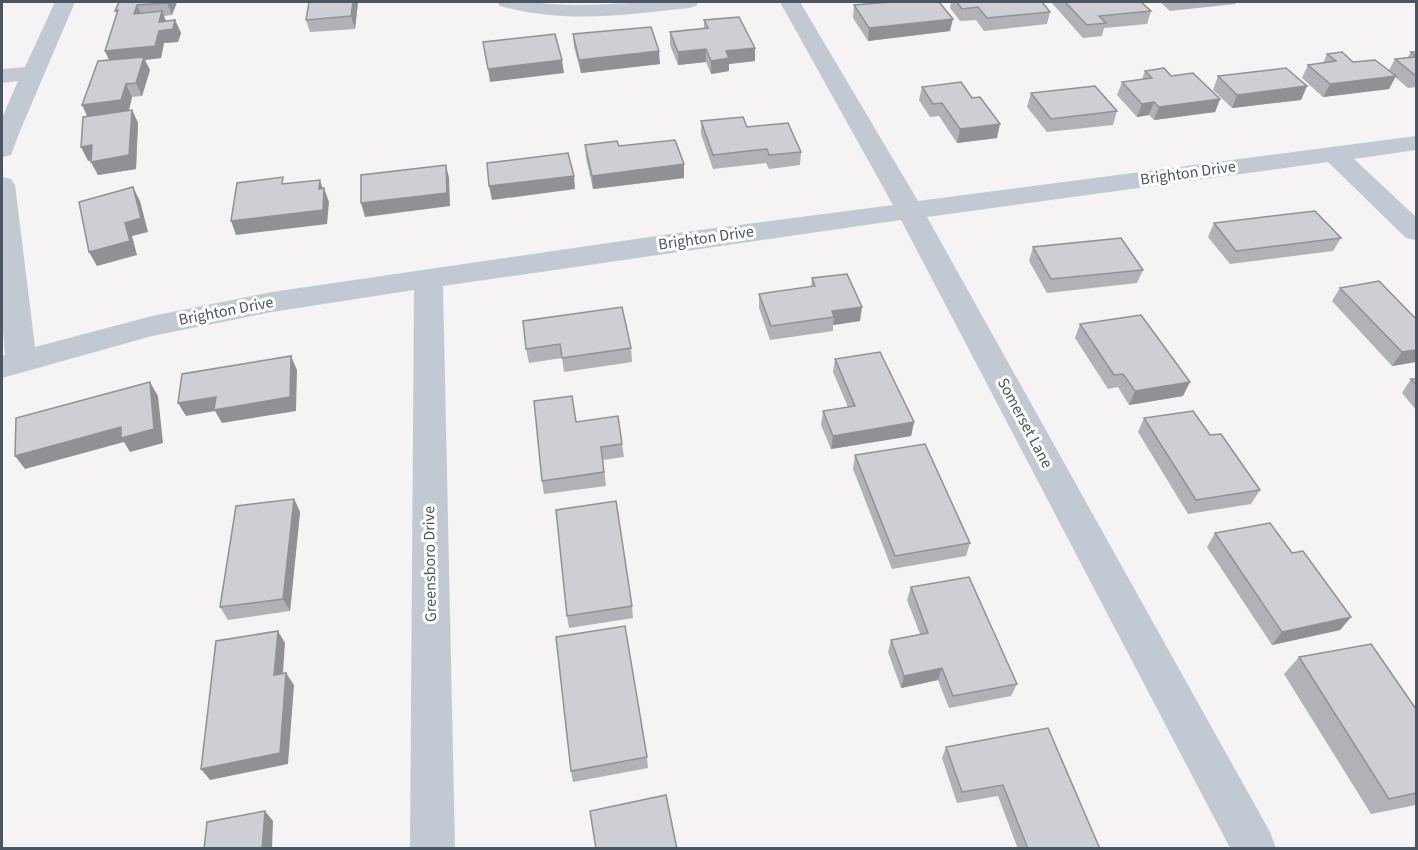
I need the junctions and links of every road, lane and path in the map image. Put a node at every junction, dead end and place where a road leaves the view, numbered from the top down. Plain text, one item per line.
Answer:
1 (65, 2) edge
2 (507, 2) edge
3 (689, 2) edge
4 (790, 2) edge
5 (33, 73) junction
6 (2, 76) edge
7 (1416, 143) edge
8 (2, 150) edge
9 (1334, 154) junction
10 (2, 185) edge
11 (910, 211) junction
12 (1416, 232) edge
13 (428, 279) junction
14 (11, 363) edge
15 (433, 849) edge
16 (1254, 849) edge

1 - 5 street
2 - 3 street
4 - 11 street, Somerset Lane
5 - 6 street
5 - 8 street
7 - 9 street, Brighton Drive
9 - 11 street, Brighton Drive
9 - 12 street
10 - 14 street
11 - 13 street, Brighton Drive
11 - 16 street, Somerset Lane
13 - 14 street, Brighton Drive
13 - 15 street, Greensboro Drive

